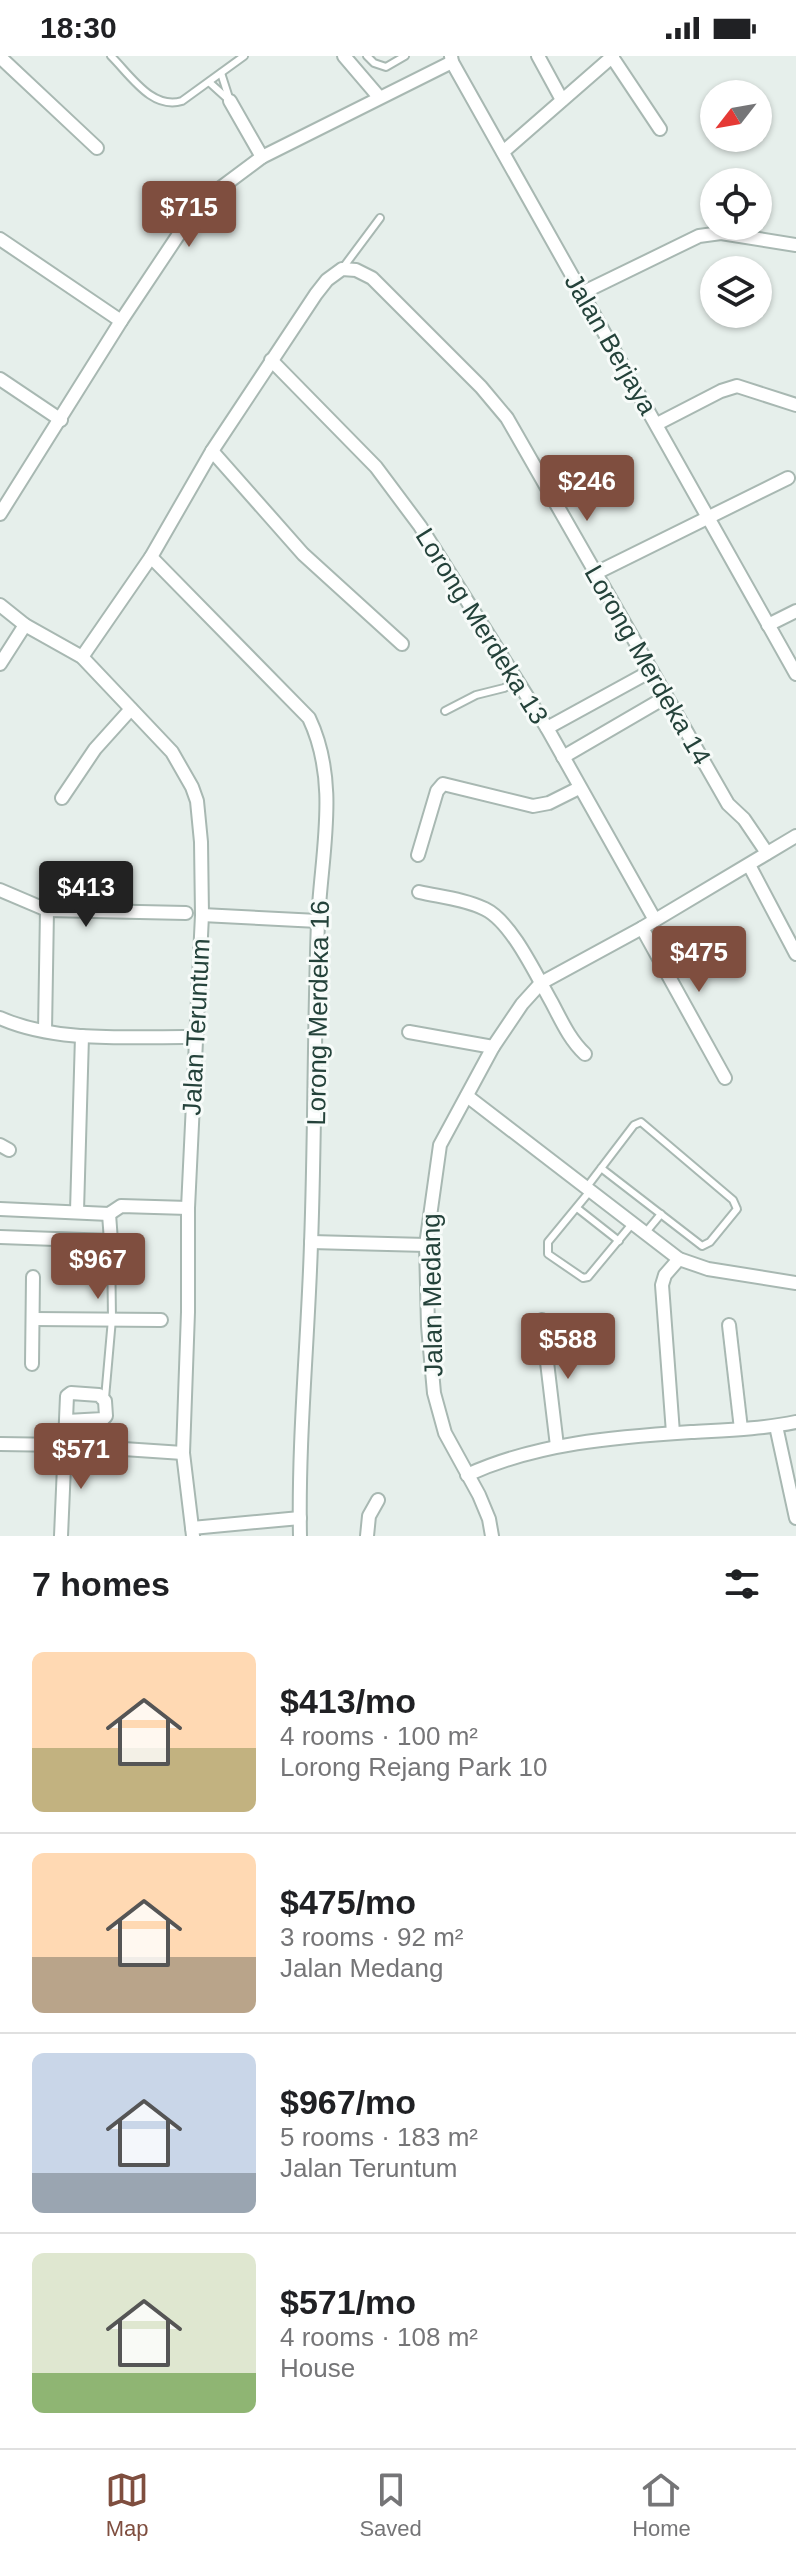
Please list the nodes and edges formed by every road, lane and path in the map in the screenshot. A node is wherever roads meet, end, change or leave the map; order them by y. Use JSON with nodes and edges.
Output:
{"nodes":[{"id":1,"x":111,"y":56,"type":"edge"},
{"id":2,"x":244,"y":56,"type":"edge"},
{"id":3,"x":344,"y":56,"type":"edge"},
{"id":4,"x":367,"y":56,"type":"edge"},
{"id":5,"x":405,"y":56,"type":"edge"},
{"id":6,"x":538,"y":56,"type":"edge"},
{"id":7,"x":613,"y":56,"type":"edge"},
{"id":8,"x":0,"y":57,"type":"edge"},
{"id":9,"x":452,"y":59,"type":"edge"},
{"id":10,"x":221,"y":73,"type":"junction"},
{"id":11,"x":209,"y":82,"type":"junction"},
{"id":12,"x":379,"y":97,"type":"junction"},
{"id":13,"x":562,"y":100,"type":"junction"},
{"id":14,"x":230,"y":101,"type":"junction"},
{"id":15,"x":660,"y":129,"type":"dead end"},
{"id":16,"x":97,"y":148,"type":"dead end"},
{"id":17,"x":503,"y":152,"type":"junction"},
{"id":18,"x":262,"y":157,"type":"junction"},
{"id":19,"x":380,"y":218,"type":"dead end"},
{"id":20,"x":0,"y":239,"type":"edge"},
{"id":21,"x":796,"y":245,"type":"edge"},
{"id":22,"x":342,"y":269,"type":"junction"},
{"id":23,"x":582,"y":293,"type":"junction"},
{"id":24,"x":121,"y":321,"type":"junction"},
{"id":25,"x":271,"y":360,"type":"junction"},
{"id":26,"x":0,"y":379,"type":"edge"},
{"id":27,"x":796,"y":405,"type":"edge"},
{"id":28,"x":61,"y":420,"type":"junction"},
{"id":29,"x":657,"y":424,"type":"junction"},
{"id":30,"x":212,"y":451,"type":"junction"},
{"id":31,"x":788,"y":478,"type":"dead end"},
{"id":32,"x":0,"y":514,"type":"edge"},
{"id":33,"x":706,"y":517,"type":"junction"},
{"id":34,"x":151,"y":557,"type":"junction"},
{"id":35,"x":594,"y":574,"type":"junction"},
{"id":36,"x":0,"y":605,"type":"edge"},
{"id":37,"x":796,"y":611,"type":"edge"},
{"id":38,"x":25,"y":625,"type":"junction"},
{"id":39,"x":768,"y":625,"type":"junction"},
{"id":40,"x":402,"y":644,"type":"dead end"},
{"id":41,"x":82,"y":657,"type":"junction"},
{"id":42,"x":0,"y":664,"type":"edge"},
{"id":43,"x":651,"y":671,"type":"junction"},
{"id":44,"x":796,"y":674,"type":"edge"},
{"id":45,"x":517,"y":681,"type":"junction"},
{"id":46,"x":666,"y":697,"type":"junction"},
{"id":47,"x":131,"y":709,"type":"junction"},
{"id":48,"x":445,"y":711,"type":"dead end"},
{"id":49,"x":547,"y":728,"type":"junction"},
{"id":50,"x":563,"y":757,"type":"junction"},
{"id":51,"x":579,"y":788,"type":"junction"},
{"id":52,"x":62,"y":798,"type":"dead end"},
{"id":53,"x":796,"y":836,"type":"edge"},
{"id":54,"x":767,"y":853,"type":"junction"},
{"id":55,"x":418,"y":855,"type":"dead end"},
{"id":56,"x":749,"y":865,"type":"junction"},
{"id":57,"x":0,"y":890,"type":"edge"},
{"id":58,"x":419,"y":892,"type":"dead end"},
{"id":59,"x":47,"y":910,"type":"junction"},
{"id":60,"x":186,"y":913,"type":"dead end"},
{"id":61,"x":202,"y":915,"type":"junction"},
{"id":62,"x":655,"y":920,"type":"junction"},
{"id":63,"x":318,"y":921,"type":"junction"},
{"id":64,"x":642,"y":928,"type":"junction"},
{"id":65,"x":796,"y":954,"type":"edge"},
{"id":66,"x":541,"y":983,"type":"junction"},
{"id":67,"x":0,"y":1018,"type":"edge"},
{"id":68,"x":45,"y":1031,"type":"junction"},
{"id":69,"x":409,"y":1032,"type":"dead end"},
{"id":70,"x":82,"y":1036,"type":"junction"},
{"id":71,"x":195,"y":1037,"type":"junction"},
{"id":72,"x":493,"y":1047,"type":"junction"},
{"id":73,"x":585,"y":1054,"type":"dead end"},
{"id":74,"x":725,"y":1078,"type":"dead end"},
{"id":75,"x":467,"y":1096,"type":"junction"},
{"id":76,"x":601,"y":1168,"type":"junction"},
{"id":77,"x":588,"y":1190,"type":"junction"},
{"id":78,"x":188,"y":1208,"type":"junction"},
{"id":79,"x":577,"y":1208,"type":"junction"},
{"id":80,"x":0,"y":1209,"type":"edge"},
{"id":81,"x":77,"y":1211,"type":"junction"},
{"id":82,"x":109,"y":1214,"type":"junction"},
{"id":83,"x":661,"y":1214,"type":"junction"},
{"id":84,"x":632,"y":1224,"type":"junction"},
{"id":85,"x":645,"y":1234,"type":"junction"},
{"id":86,"x":0,"y":1237,"type":"edge"},
{"id":87,"x":111,"y":1241,"type":"junction"},
{"id":88,"x":619,"y":1241,"type":"junction"},
{"id":89,"x":311,"y":1242,"type":"junction"},
{"id":90,"x":426,"y":1245,"type":"junction"},
{"id":91,"x":679,"y":1259,"type":"junction"},
{"id":92,"x":33,"y":1277,"type":"dead end"},
{"id":93,"x":796,"y":1283,"type":"edge"},
{"id":94,"x":34,"y":1319,"type":"junction"},
{"id":95,"x":112,"y":1319,"type":"junction"},
{"id":96,"x":161,"y":1320,"type":"dead end"},
{"id":97,"x":542,"y":1320,"type":"dead end"},
{"id":98,"x":729,"y":1325,"type":"dead end"},
{"id":99,"x":32,"y":1364,"type":"dead end"},
{"id":100,"x":105,"y":1401,"type":"junction"},
{"id":101,"x":67,"y":1421,"type":"junction"},
{"id":102,"x":796,"y":1422,"type":"edge"},
{"id":103,"x":776,"y":1426,"type":"junction"},
{"id":104,"x":741,"y":1429,"type":"junction"},
{"id":105,"x":673,"y":1433,"type":"junction"},
{"id":106,"x":0,"y":1444,"type":"edge"},
{"id":107,"x":64,"y":1445,"type":"junction"},
{"id":108,"x":557,"y":1446,"type":"junction"},
{"id":109,"x":183,"y":1453,"type":"junction"},
{"id":110,"x":467,"y":1475,"type":"junction"},
{"id":111,"x":378,"y":1500,"type":"dead end"},
{"id":112,"x":300,"y":1518,"type":"junction"},
{"id":113,"x":796,"y":1518,"type":"edge"},
{"id":114,"x":193,"y":1532,"type":"edge"},
{"id":115,"x":61,"y":1536,"type":"edge"},
{"id":116,"x":300,"y":1536,"type":"edge"},
{"id":117,"x":367,"y":1536,"type":"edge"},
{"id":118,"x":492,"y":1536,"type":"edge"}],
"edges":[{"from":1,"to":11,"type":"lane"},
{"from":2,"to":10,"type":"lane"},
{"from":3,"to":12,"type":"street"},
{"from":4,"to":5,"type":"lane"},
{"from":6,"to":13,"type":"street"},
{"from":7,"to":13,"type":"street"},
{"from":7,"to":15,"type":"street"},
{"from":8,"to":16,"type":"street"},
{"from":9,"to":12,"type":"street"},
{"from":9,"to":17,"type":"street","name":"Jalan Berjaya"},
{"from":10,"to":11,"type":"lane"},
{"from":10,"to":14,"type":"lane"},
{"from":11,"to":14,"type":"lane"},
{"from":12,"to":18,"type":"street"},
{"from":13,"to":17,"type":"street"},
{"from":14,"to":18,"type":"street"},
{"from":17,"to":23,"type":"street","name":"Jalan Berjaya"},
{"from":18,"to":24,"type":"street"},
{"from":19,"to":22,"type":"lane"},
{"from":20,"to":24,"type":"street"},
{"from":21,"to":23,"type":"street"},
{"from":22,"to":25,"type":"street"},
{"from":22,"to":35,"type":"street","name":"Lorong Merdeka 14"},
{"from":23,"to":29,"type":"street","name":"Jalan Berjaya"},
{"from":24,"to":28,"type":"street"},
{"from":25,"to":30,"type":"street"},
{"from":25,"to":45,"type":"street","name":"Lorong Merdeka 13"},
{"from":26,"to":28,"type":"street"},
{"from":27,"to":29,"type":"street"},
{"from":28,"to":32,"type":"street"},
{"from":29,"to":33,"type":"street","name":"Jalan Berjaya"},
{"from":30,"to":34,"type":"street"},
{"from":30,"to":40,"type":"street"},
{"from":31,"to":33,"type":"street"},
{"from":33,"to":35,"type":"street"},
{"from":33,"to":39,"type":"street","name":"Jalan Berjaya"},
{"from":34,"to":41,"type":"street"},
{"from":34,"to":63,"type":"street","name":"Lorong Merdeka 16"},
{"from":35,"to":43,"type":"street","name":"Lorong Merdeka 14"},
{"from":36,"to":38,"type":"street","name":"Jalan Teruntum"},
{"from":37,"to":39,"type":"street"},
{"from":38,"to":41,"type":"street","name":"Jalan Teruntum"},
{"from":38,"to":42,"type":"street"},
{"from":39,"to":44,"type":"street","name":"Jalan Berjaya"},
{"from":41,"to":47,"type":"street","name":"Jalan Teruntum"},
{"from":43,"to":46,"type":"street","name":"Lorong Merdeka 14"},
{"from":43,"to":49,"type":"street"},
{"from":45,"to":48,"type":"lane"},
{"from":45,"to":49,"type":"street","name":"Lorong Merdeka 13"},
{"from":46,"to":50,"type":"street"},
{"from":46,"to":54,"type":"street","name":"Lorong Merdeka 14"},
{"from":47,"to":52,"type":"street"},
{"from":47,"to":61,"type":"street","name":"Jalan Teruntum"},
{"from":49,"to":50,"type":"street","name":"Lorong Merdeka 13"},
{"from":50,"to":51,"type":"street","name":"Lorong Merdeka 13"},
{"from":51,"to":55,"type":"street"},
{"from":51,"to":62,"type":"street","name":"Lorong Merdeka 13"},
{"from":53,"to":54,"type":"street","name":"Jalan Medang"},
{"from":54,"to":56,"type":"street","name":"Jalan Medang"},
{"from":56,"to":62,"type":"street","name":"Jalan Medang"},
{"from":56,"to":65,"type":"street"},
{"from":57,"to":59,"type":"street"},
{"from":58,"to":66,"type":"street"},
{"from":59,"to":60,"type":"street"},
{"from":59,"to":68,"type":"street"},
{"from":61,"to":63,"type":"street"},
{"from":61,"to":71,"type":"street","name":"Jalan Teruntum"},
{"from":62,"to":64,"type":"street","name":"Jalan Medang"},
{"from":63,"to":89,"type":"street","name":"Lorong Merdeka 16"},
{"from":64,"to":66,"type":"street","name":"Jalan Medang"},
{"from":64,"to":74,"type":"street"},
{"from":66,"to":72,"type":"street","name":"Jalan Medang"},
{"from":66,"to":73,"type":"street"},
{"from":67,"to":68,"type":"street"},
{"from":68,"to":70,"type":"street"},
{"from":69,"to":72,"type":"street"},
{"from":70,"to":71,"type":"street"},
{"from":70,"to":81,"type":"street"},
{"from":71,"to":78,"type":"street","name":"Jalan Teruntum"},
{"from":72,"to":75,"type":"street","name":"Jalan Medang"},
{"from":75,"to":77,"type":"street"},
{"from":75,"to":90,"type":"street","name":"Jalan Medang"},
{"from":76,"to":77,"type":"lane"},
{"from":76,"to":83,"type":"lane"},
{"from":76,"to":83,"type":"lane"},
{"from":77,"to":79,"type":"lane"},
{"from":77,"to":84,"type":"street"},
{"from":78,"to":82,"type":"street"},
{"from":78,"to":109,"type":"street","name":"Jalan Teruntum"},
{"from":79,"to":88,"type":"lane"},
{"from":79,"to":88,"type":"lane"},
{"from":80,"to":81,"type":"street"},
{"from":81,"to":82,"type":"street"},
{"from":82,"to":87,"type":"street"},
{"from":83,"to":85,"type":"lane"},
{"from":84,"to":85,"type":"street"},
{"from":84,"to":88,"type":"lane"},
{"from":85,"to":91,"type":"street"},
{"from":86,"to":87,"type":"street"},
{"from":87,"to":95,"type":"lane"},
{"from":89,"to":90,"type":"street"},
{"from":89,"to":112,"type":"street","name":"Lorong Merdeka 16"},
{"from":90,"to":110,"type":"street","name":"Jalan Medang"},
{"from":91,"to":93,"type":"street"},
{"from":91,"to":105,"type":"street"},
{"from":92,"to":94,"type":"street"},
{"from":94,"to":95,"type":"street"},
{"from":94,"to":99,"type":"street"},
{"from":95,"to":96,"type":"street"},
{"from":95,"to":100,"type":"lane"},
{"from":97,"to":108,"type":"street"},
{"from":98,"to":104,"type":"street"},
{"from":100,"to":101,"type":"street"},
{"from":100,"to":101,"type":"street"},
{"from":101,"to":107,"type":"street"},
{"from":102,"to":103,"type":"street"},
{"from":103,"to":104,"type":"street"},
{"from":103,"to":113,"type":"street"},
{"from":104,"to":105,"type":"street"},
{"from":105,"to":108,"type":"street"},
{"from":106,"to":107,"type":"street"},
{"from":107,"to":109,"type":"street"},
{"from":107,"to":115,"type":"street"},
{"from":108,"to":110,"type":"street"},
{"from":109,"to":114,"type":"street","name":"Jalan Teruntum"},
{"from":110,"to":118,"type":"street","name":"Jalan Medang"},
{"from":111,"to":117,"type":"street"},
{"from":112,"to":114,"type":"street"},
{"from":112,"to":116,"type":"street","name":"Lorong Merdeka 16"}]}
